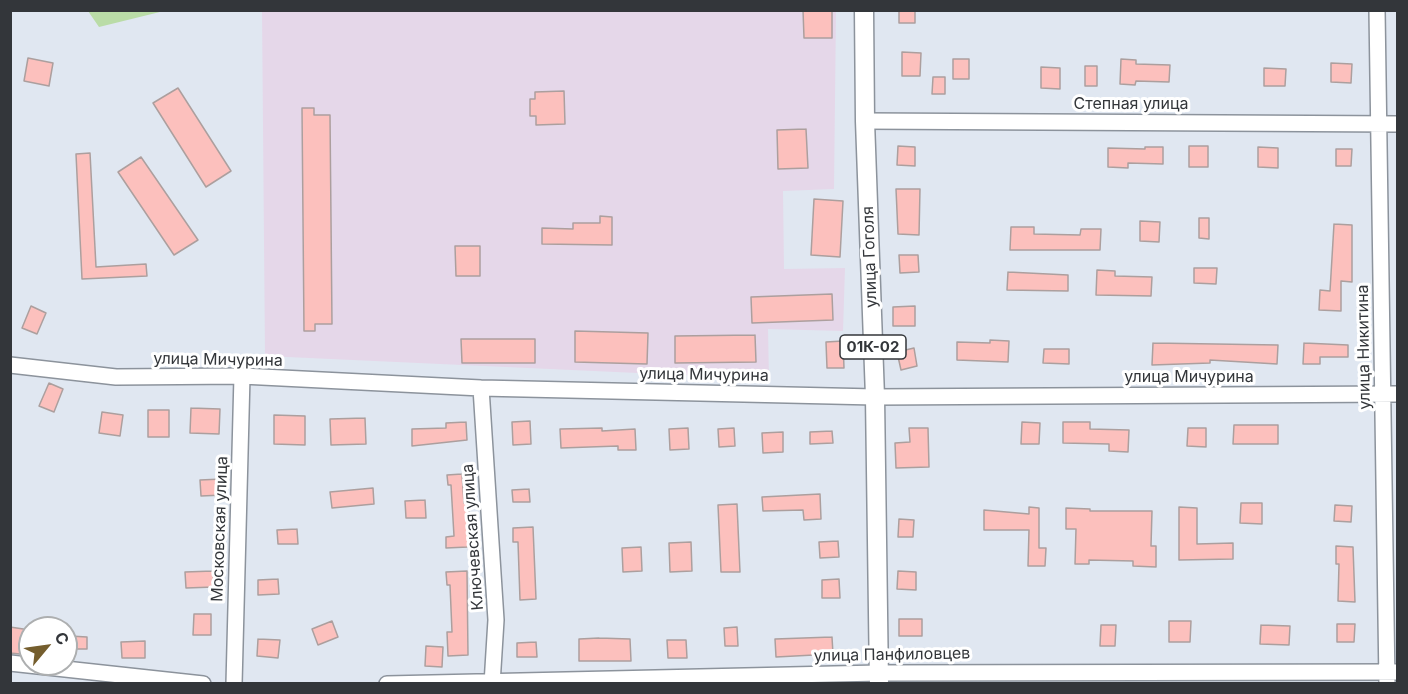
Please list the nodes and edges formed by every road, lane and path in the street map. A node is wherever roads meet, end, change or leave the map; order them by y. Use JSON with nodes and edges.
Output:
{"nodes":[{"id":1,"x":864,"y":10,"type":"edge"},
{"id":2,"x":1377,"y":10,"type":"edge"},
{"id":3,"x":865,"y":121,"type":"junction"},
{"id":4,"x":1379,"y":124,"type":"junction"},
{"id":5,"x":1398,"y":124,"type":"edge"},
{"id":6,"x":10,"y":365,"type":"edge"},
{"id":7,"x":242,"y":376,"type":"junction"},
{"id":8,"x":481,"y":388,"type":"junction"},
{"id":9,"x":1390,"y":394,"type":"edge"},
{"id":10,"x":875,"y":397,"type":"junction"},
{"id":11,"x":10,"y":663,"type":"edge"},
{"id":12,"x":1390,"y":676,"type":"edge"},
{"id":13,"x":879,"y":678,"type":"edge"},
{"id":14,"x":492,"y":682,"type":"edge"},
{"id":15,"x":203,"y":684,"type":"edge"},
{"id":16,"x":234,"y":684,"type":"edge"},
{"id":17,"x":387,"y":684,"type":"edge"}],
"edges":[{"from":1,"to":3,"type":"main road","name":"улица Гоголя","number":"01К-02"},
{"from":2,"to":4,"type":"street","name":"улица Никитина"},
{"from":3,"to":4,"type":"street","name":"Степная улица"},
{"from":3,"to":10,"type":"main road","name":"улица Гоголя","number":"01К-02"},
{"from":4,"to":5,"type":"street","name":"Степная улица"},
{"from":4,"to":9,"type":"street","name":"улица Никитина"},
{"from":6,"to":7,"type":"street","name":"улица Мичурина"},
{"from":7,"to":8,"type":"street","name":"улица Мичурина"},
{"from":7,"to":16,"type":"street","name":"Московская улица"},
{"from":8,"to":10,"type":"street","name":"улица Мичурина"},
{"from":8,"to":14,"type":"street","name":"Ключевская улица"},
{"from":9,"to":10,"type":"street","name":"улица Мичурина"},
{"from":9,"to":12,"type":"street","name":"улица Никитина"},
{"from":10,"to":13,"type":"main road","name":"улица Гоголя","number":"01К-02"},
{"from":11,"to":15,"type":"street"},
{"from":12,"to":13,"type":"street","name":"улица Панфиловцев"},
{"from":13,"to":14,"type":"street","name":"улица Панфиловцев"},
{"from":14,"to":17,"type":"street","name":"улица Панфиловцев"}]}
